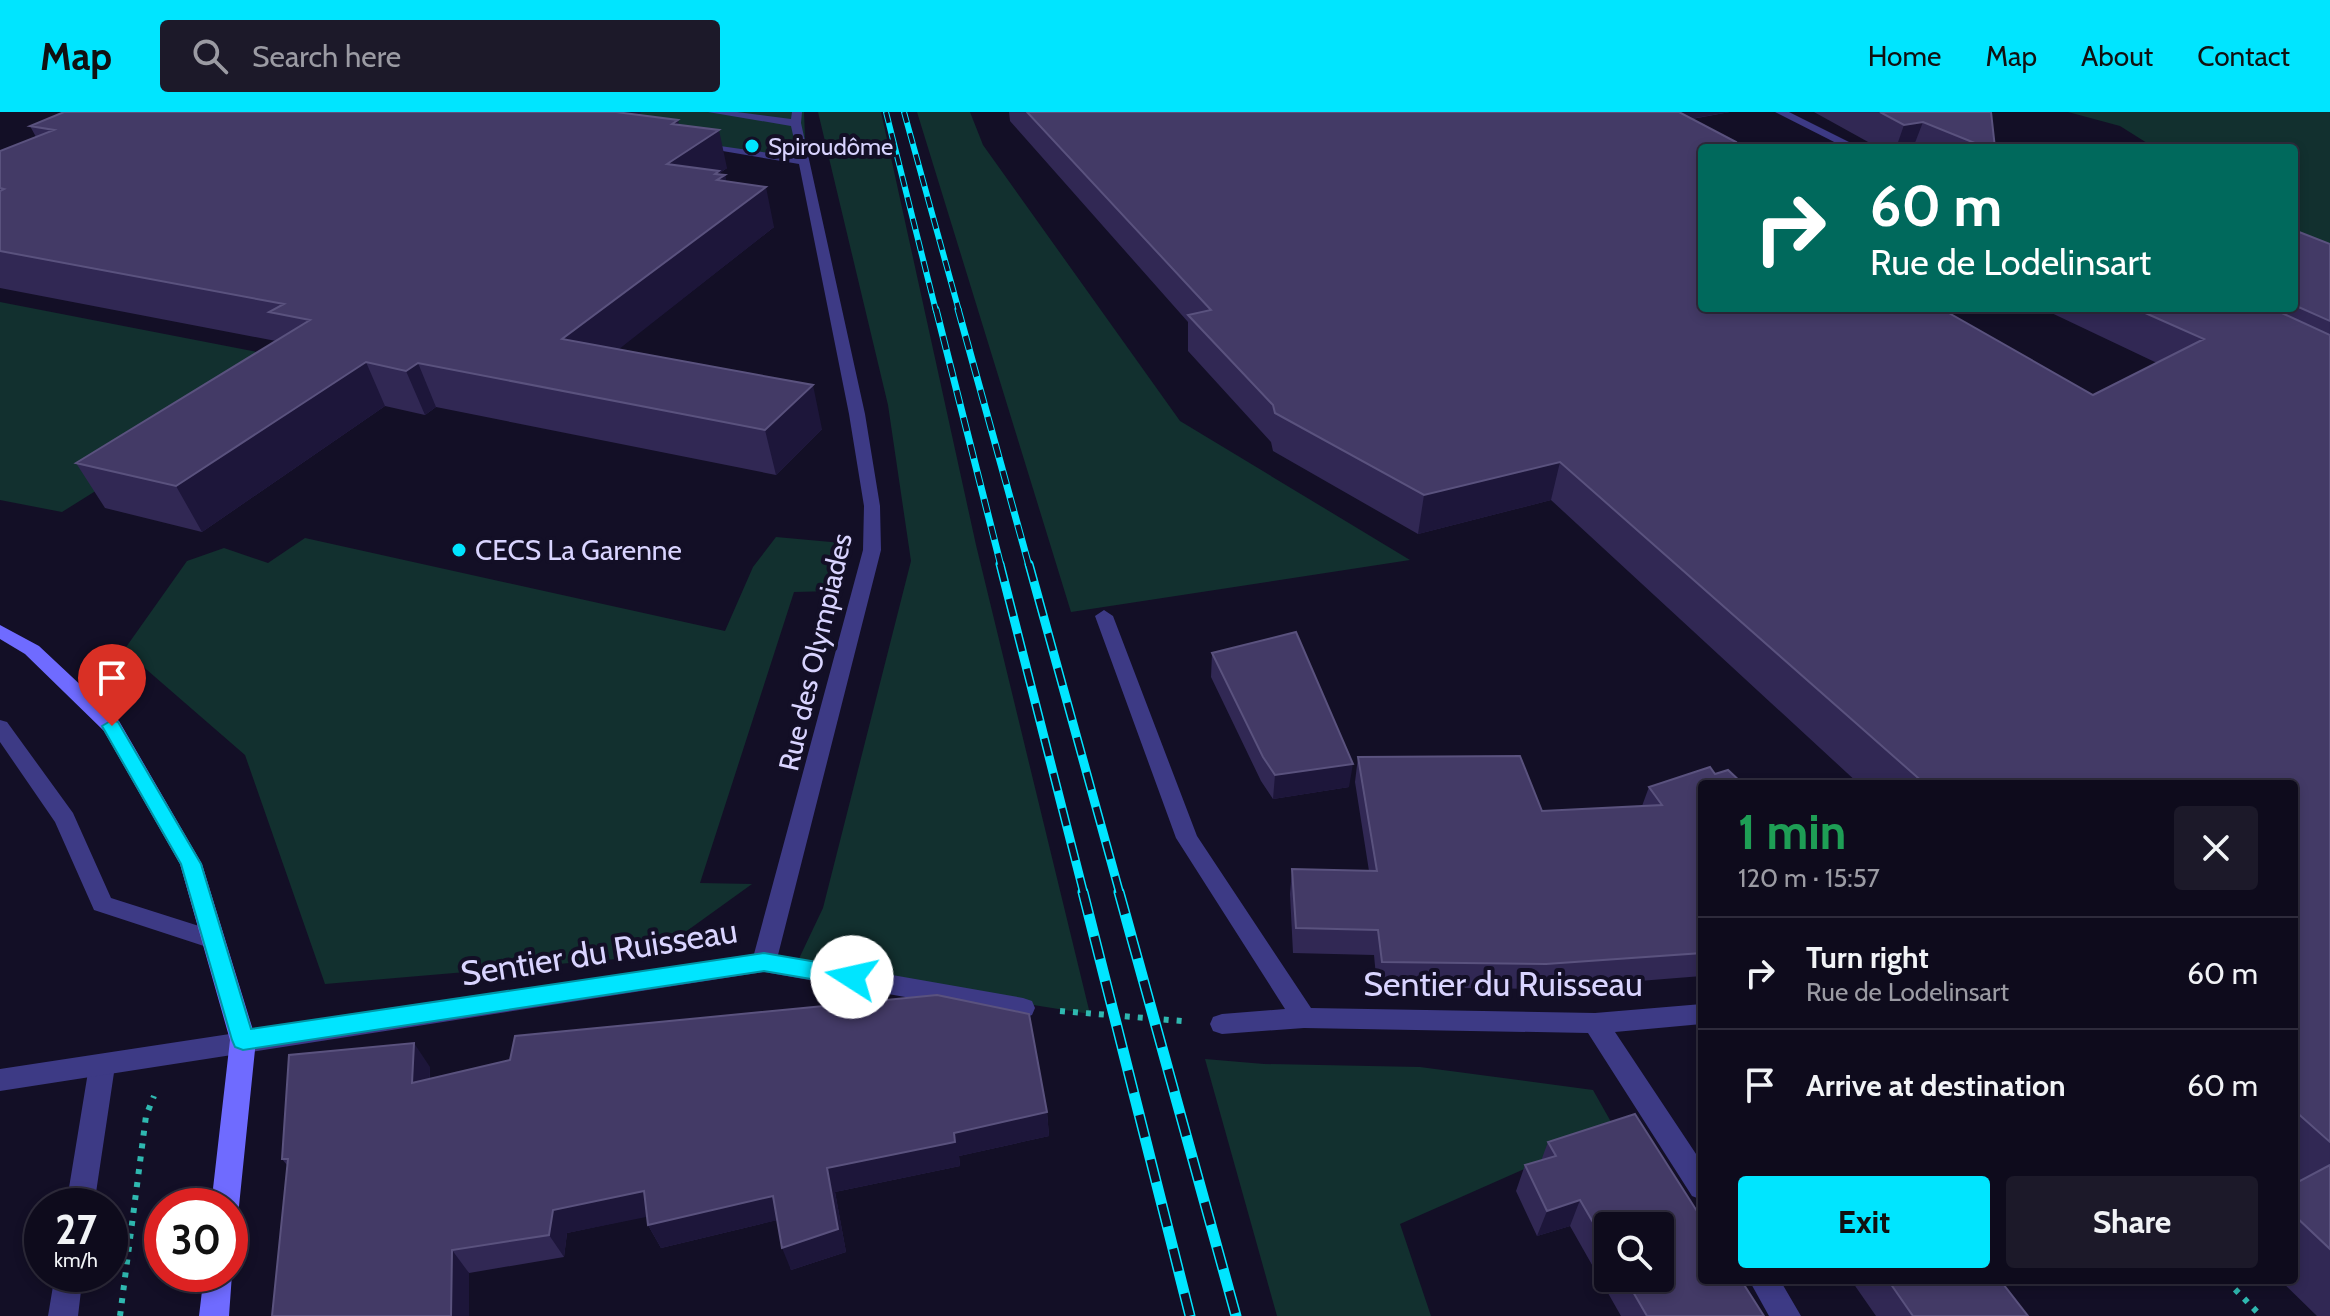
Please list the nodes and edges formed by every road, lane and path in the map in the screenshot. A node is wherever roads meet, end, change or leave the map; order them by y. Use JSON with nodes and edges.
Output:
{"nodes":[{"id":1,"x":713,"y":112,"type":"edge"},
{"id":2,"x":1780,"y":112,"type":"edge"},
{"id":3,"x":796,"y":117,"type":"edge"},
{"id":4,"x":683,"y":144,"type":"edge"},
{"id":5,"x":1847,"y":144,"type":"edge"},
{"id":6,"x":806,"y":162,"type":"junction"},
{"id":7,"x":1104,"y":616,"type":"dead end"},
{"id":8,"x":0,"y":631,"type":"edge"},
{"id":9,"x":0,"y":727,"type":"edge"},
{"id":10,"x":213,"y":940,"type":"junction"},
{"id":11,"x":764,"y":962,"type":"junction"},
{"id":12,"x":1023,"y":1008,"type":"joint"},
{"id":13,"x":1698,"y":1014,"type":"edge"},
{"id":14,"x":1304,"y":1018,"type":"junction"},
{"id":15,"x":1595,"y":1023,"type":"junction"},
{"id":16,"x":1222,"y":1024,"type":"joint"},
{"id":17,"x":243,"y":1040,"type":"junction"},
{"id":18,"x":171,"y":1053,"type":"junction"},
{"id":19,"x":102,"y":1066,"type":"junction"},
{"id":20,"x":0,"y":1080,"type":"edge"},
{"id":21,"x":1698,"y":1181,"type":"edge"},
{"id":22,"x":83,"y":1188,"type":"edge"},
{"id":23,"x":227,"y":1188,"type":"edge"},
{"id":24,"x":1766,"y":1284,"type":"edge"},
{"id":25,"x":2230,"y":1284,"type":"edge"},
{"id":26,"x":66,"y":1292,"type":"edge"},
{"id":27,"x":216,"y":1292,"type":"edge"},
{"id":28,"x":63,"y":1316,"type":"edge"},
{"id":29,"x":120,"y":1316,"type":"edge"},
{"id":30,"x":214,"y":1316,"type":"edge"},
{"id":31,"x":1786,"y":1316,"type":"edge"},
{"id":32,"x":2261,"y":1316,"type":"edge"}],
"edges":[{"from":1,"to":3,"type":"street","name":"Rue des Olympiades"},
{"from":2,"to":5,"type":"street"},
{"from":3,"to":6,"type":"street","name":"Rue des Olympiades"},
{"from":4,"to":6,"type":"street"},
{"from":6,"to":11,"type":"street","name":"Rue des Olympiades"},
{"from":7,"to":14,"type":"street"},
{"from":8,"to":10,"type":"street"},
{"from":9,"to":10,"type":"street"},
{"from":10,"to":17,"type":"street"},
{"from":11,"to":12,"type":"street","name":"Sentier du Ruisseau"},
{"from":11,"to":17,"type":"street","name":"Sentier du Ruisseau"},
{"from":12,"to":16,"type":"path"},
{"from":13,"to":15,"type":"street","name":"Sentier du Ruisseau"},
{"from":14,"to":15,"type":"street","name":"Sentier du Ruisseau"},
{"from":14,"to":16,"type":"street","name":"Sentier du Ruisseau"},
{"from":15,"to":21,"type":"street"},
{"from":17,"to":18,"type":"street","name":"Sentier du Ruisseau"},
{"from":17,"to":23,"type":"street"},
{"from":18,"to":19,"type":"street","name":"Sentier du Ruisseau"},
{"from":18,"to":29,"type":"path"},
{"from":19,"to":20,"type":"street","name":"Sentier du Ruisseau"},
{"from":19,"to":22,"type":"street"},
{"from":24,"to":31,"type":"street"},
{"from":25,"to":32,"type":"path"},
{"from":26,"to":28,"type":"street"},
{"from":27,"to":30,"type":"street"}]}
